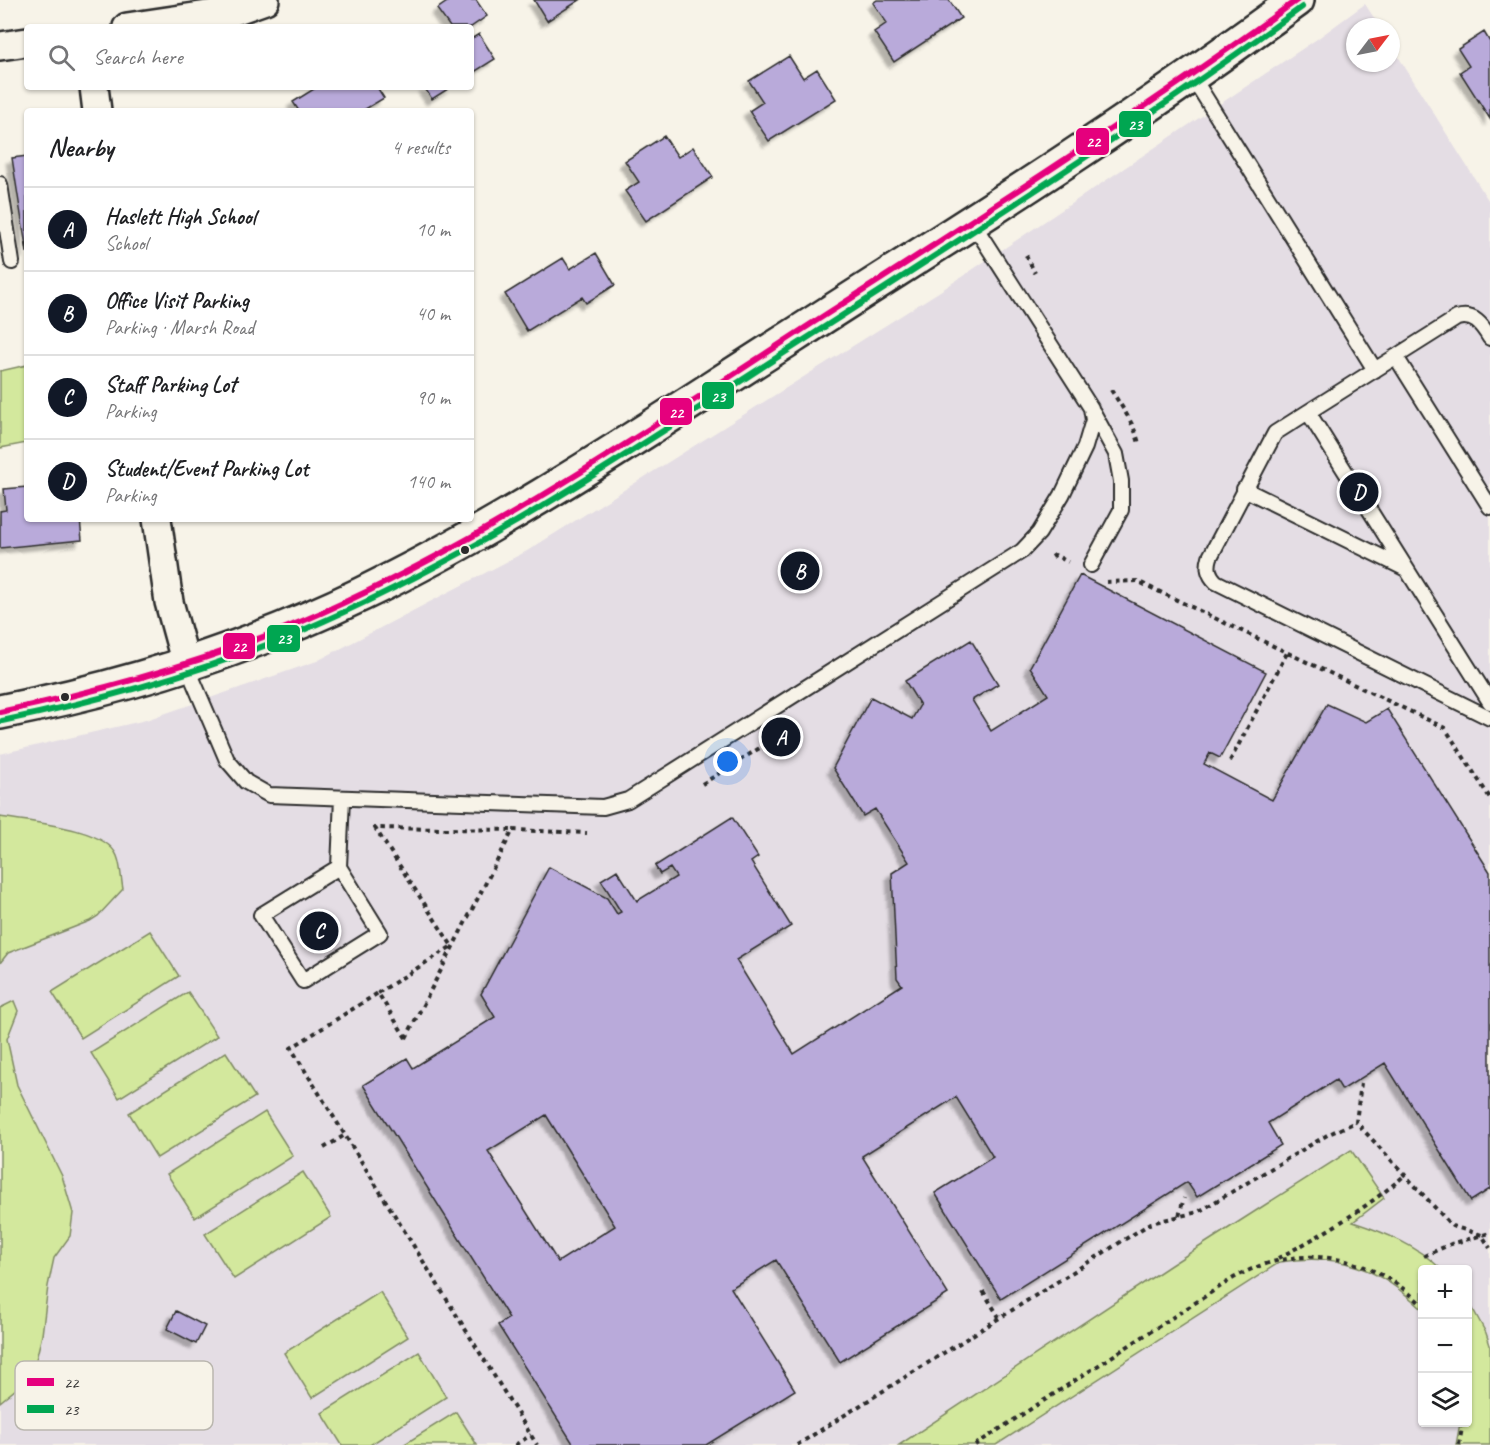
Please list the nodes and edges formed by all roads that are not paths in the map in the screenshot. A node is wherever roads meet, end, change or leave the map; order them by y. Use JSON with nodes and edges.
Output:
{"nodes":[{"id":1,"x":266,"y":0,"type":"edge"},
{"id":2,"x":1297,"y":0,"type":"edge"},
{"id":3,"x":148,"y":24,"type":"edge"},
{"id":4,"x":24,"y":42,"type":"edge"},
{"id":5,"x":0,"y":46,"type":"edge"},
{"id":6,"x":1192,"y":76,"type":"junction"},
{"id":7,"x":94,"y":90,"type":"edge"},
{"id":8,"x":97,"y":108,"type":"edge"},
{"id":9,"x":0,"y":184,"type":"edge"},
{"id":10,"x":972,"y":222,"type":"junction"},
{"id":11,"x":12,"y":262,"type":"dead end"},
{"id":12,"x":1490,"y":338,"type":"edge"},
{"id":13,"x":1396,"y":357,"type":"junction"},
{"id":14,"x":1375,"y":370,"type":"junction"},
{"id":15,"x":1090,"y":408,"type":"junction"},
{"id":16,"x":1308,"y":412,"type":"junction"},
{"id":17,"x":1244,"y":489,"type":"junction"},
{"id":18,"x":1490,"y":507,"type":"edge"},
{"id":19,"x":156,"y":522,"type":"edge"},
{"id":20,"x":1091,"y":565,"type":"dead end"},
{"id":21,"x":1406,"y":569,"type":"junction"},
{"id":22,"x":186,"y":664,"type":"junction"},
{"id":23,"x":1490,"y":702,"type":"edge"},
{"id":24,"x":0,"y":712,"type":"edge"},
{"id":25,"x":1490,"y":718,"type":"edge"},
{"id":26,"x":342,"y":798,"type":"junction"},
{"id":27,"x":339,"y":867,"type":"junction"}],
"edges":[{"from":1,"to":3,"type":"street"},
{"from":2,"to":6,"type":"main road"},
{"from":4,"to":5,"type":"street"},
{"from":6,"to":10,"type":"main road"},
{"from":6,"to":14,"type":"lane"},
{"from":7,"to":8,"type":"street"},
{"from":9,"to":11,"type":"lane"},
{"from":10,"to":15,"type":"lane"},
{"from":10,"to":22,"type":"main road"},
{"from":12,"to":13,"type":"lane"},
{"from":13,"to":14,"type":"lane"},
{"from":13,"to":18,"type":"lane"},
{"from":14,"to":16,"type":"lane"},
{"from":15,"to":20,"type":"lane"},
{"from":15,"to":26,"type":"lane"},
{"from":16,"to":17,"type":"lane"},
{"from":16,"to":21,"type":"lane"},
{"from":17,"to":21,"type":"lane"},
{"from":17,"to":25,"type":"lane"},
{"from":19,"to":22,"type":"street"},
{"from":21,"to":23,"type":"lane"},
{"from":22,"to":24,"type":"main road"},
{"from":22,"to":26,"type":"lane"},
{"from":26,"to":27,"type":"lane"},
{"from":27,"to":27,"type":"lane"}]}
